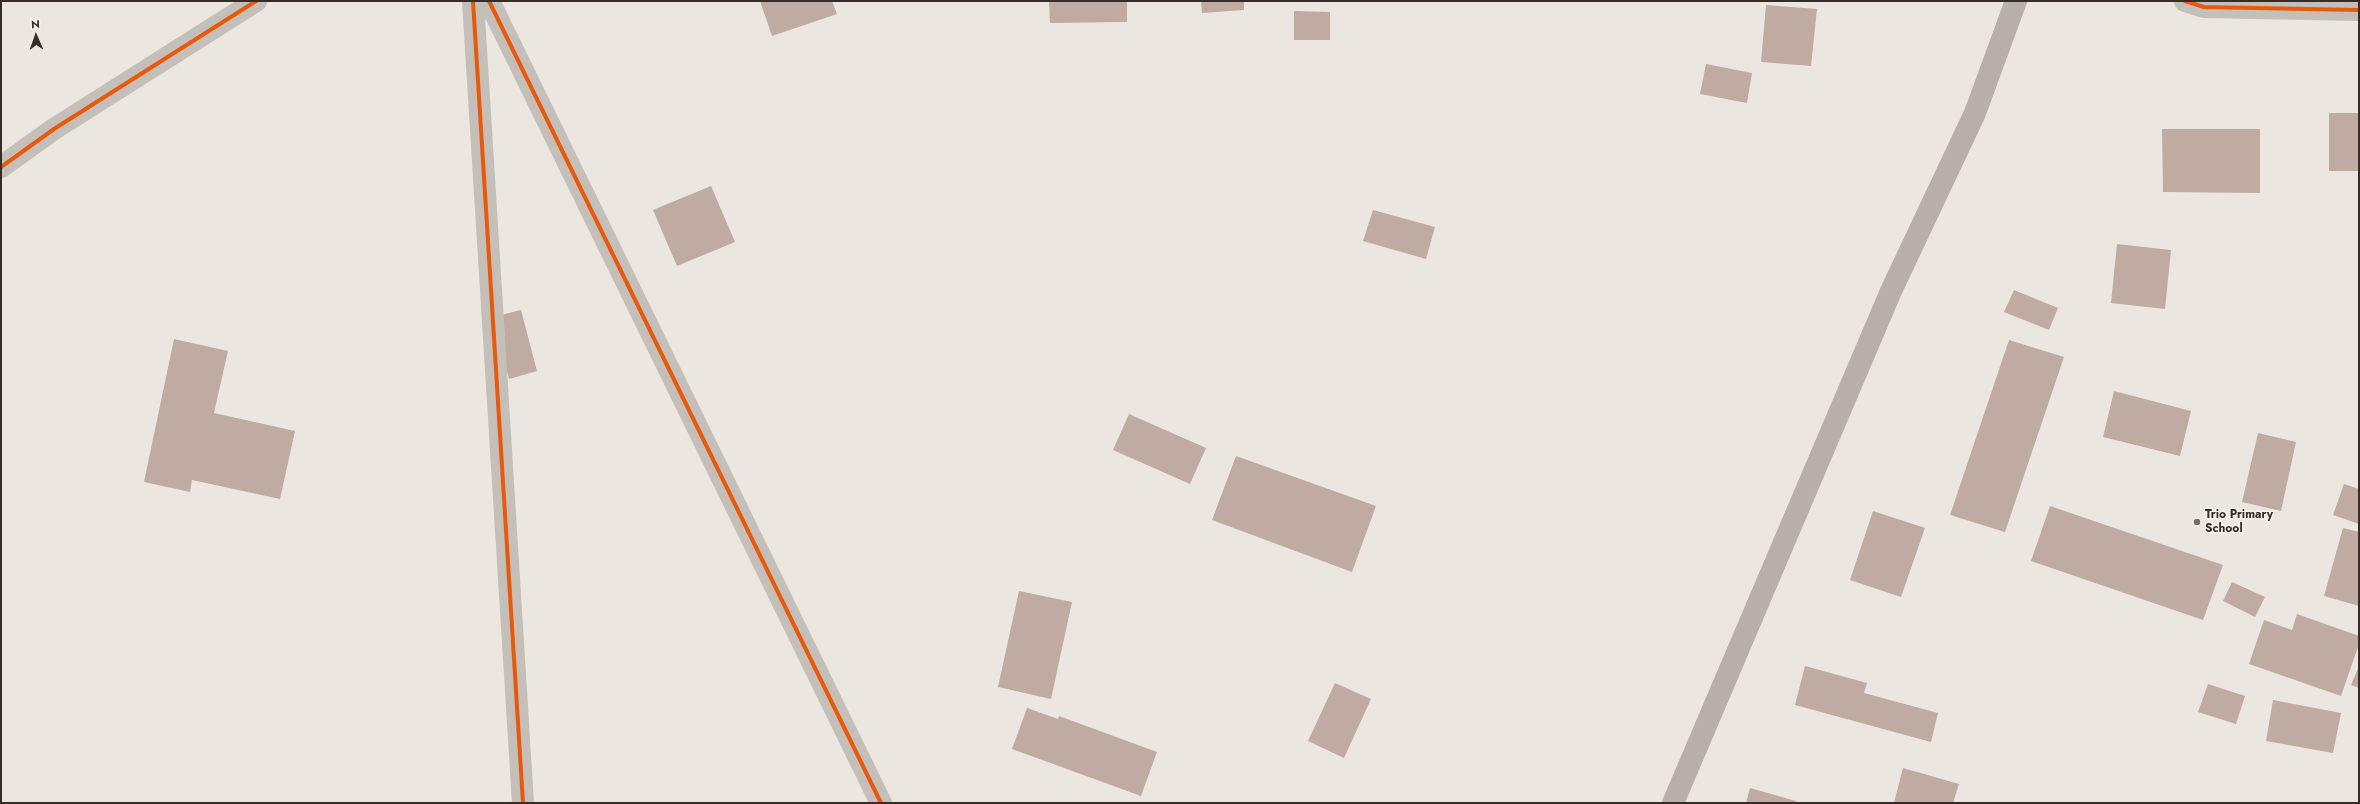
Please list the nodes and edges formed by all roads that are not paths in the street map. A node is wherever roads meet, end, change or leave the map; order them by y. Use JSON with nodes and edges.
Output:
{"nodes":[{"id":1,"x":256,"y":1,"type":"edge"},
{"id":2,"x":473,"y":1,"type":"edge"},
{"id":3,"x":489,"y":1,"type":"edge"},
{"id":4,"x":2016,"y":1,"type":"edge"},
{"id":5,"x":2185,"y":1,"type":"edge"},
{"id":6,"x":2359,"y":10,"type":"edge"},
{"id":7,"x":1,"y":167,"type":"edge"},
{"id":8,"x":523,"y":803,"type":"edge"},
{"id":9,"x":881,"y":803,"type":"edge"},
{"id":10,"x":1673,"y":803,"type":"edge"}],
"edges":[{"from":1,"to":7,"type":"street"},
{"from":2,"to":8,"type":"street"},
{"from":3,"to":9,"type":"street"},
{"from":4,"to":10,"type":"main road"},
{"from":5,"to":6,"type":"street"}]}
